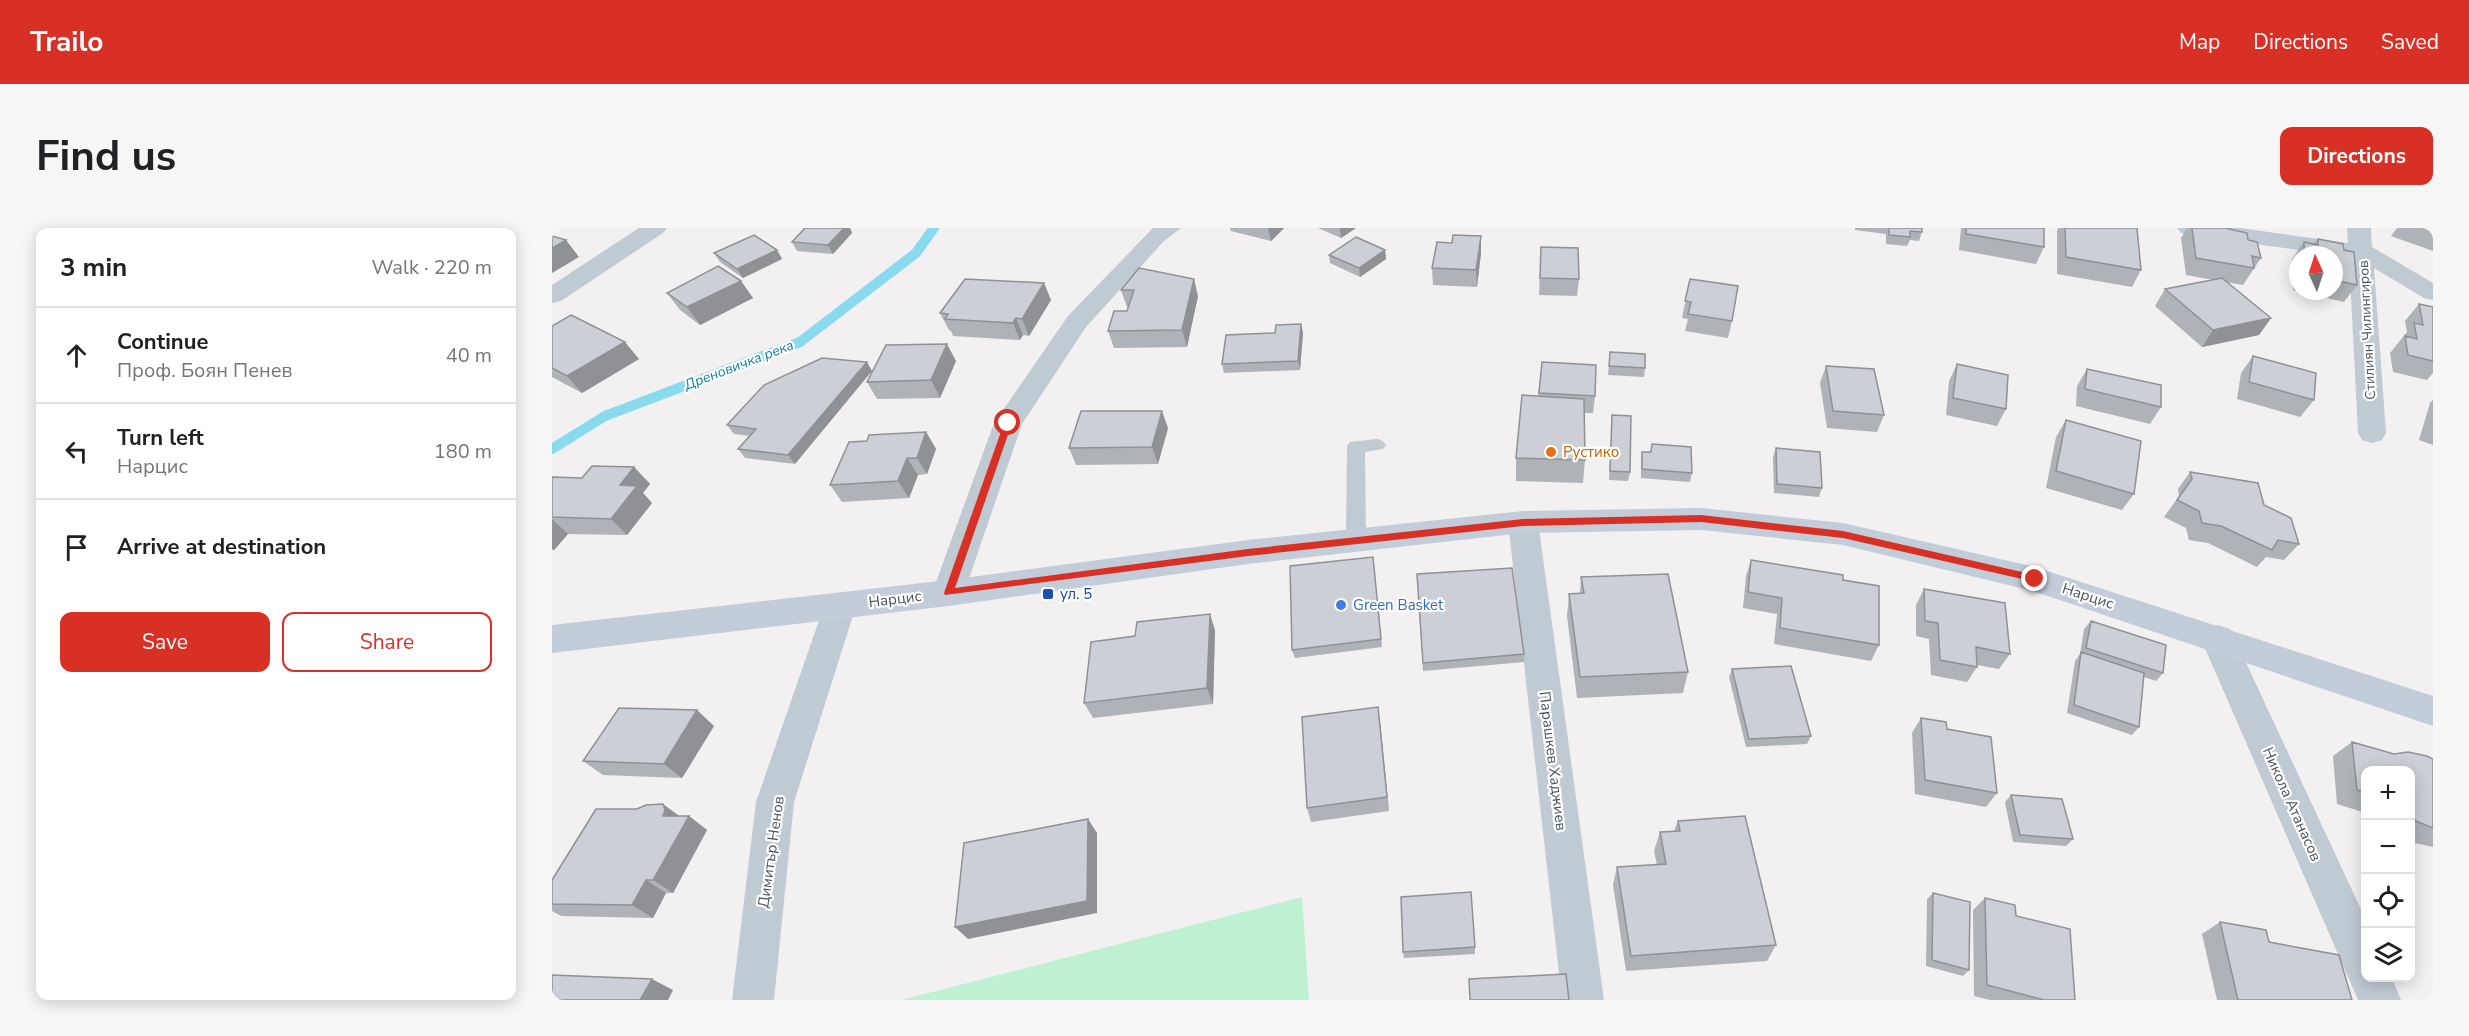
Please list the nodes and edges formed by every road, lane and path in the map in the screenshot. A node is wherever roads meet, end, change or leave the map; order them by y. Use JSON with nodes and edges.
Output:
{"nodes":[{"id":1,"x":655,"y":228,"type":"edge"},
{"id":2,"x":1170,"y":228,"type":"edge"},
{"id":3,"x":2189,"y":228,"type":"edge"},
{"id":4,"x":2361,"y":240,"type":"edge"},
{"id":5,"x":2433,"y":293,"type":"edge"},
{"id":6,"x":552,"y":296,"type":"edge"},
{"id":7,"x":2372,"y":433,"type":"dead end"},
{"id":8,"x":1377,"y":445,"type":"dead end"},
{"id":9,"x":1523,"y":522,"type":"junction"},
{"id":10,"x":1356,"y":540,"type":"junction"},
{"id":11,"x":948,"y":593,"type":"junction"},
{"id":12,"x":840,"y":606,"type":"junction"},
{"id":13,"x":552,"y":639,"type":"edge"},
{"id":14,"x":2218,"y":639,"type":"junction"},
{"id":15,"x":2433,"y":711,"type":"edge"},
{"id":16,"x":2361,"y":957,"type":"edge"},
{"id":17,"x":2372,"y":982,"type":"edge"},
{"id":18,"x":753,"y":1000,"type":"edge"},
{"id":19,"x":1582,"y":1000,"type":"edge"},
{"id":20,"x":2380,"y":1000,"type":"edge"}],
"edges":[{"from":1,"to":6,"type":"street"},
{"from":2,"to":11,"type":"street"},
{"from":3,"to":4,"type":"street"},
{"from":4,"to":5,"type":"street"},
{"from":4,"to":7,"type":"street","name":"Стилиян Чилингиров"},
{"from":8,"to":10,"type":"lane"},
{"from":9,"to":10,"type":"main road","name":"Нарцис"},
{"from":9,"to":14,"type":"main road","name":"Нарцис"},
{"from":9,"to":19,"type":"street","name":"Парашкев Хаджиев"},
{"from":10,"to":11,"type":"main road","name":"Нарцис"},
{"from":11,"to":12,"type":"main road","name":"Нарцис"},
{"from":12,"to":13,"type":"main road","name":"Нарцис"},
{"from":12,"to":18,"type":"street","name":"Димитър Ненов"},
{"from":14,"to":15,"type":"main road","name":"Нарцис"},
{"from":14,"to":16,"type":"street","name":"Никола Атанасов"},
{"from":17,"to":20,"type":"street"}]}
